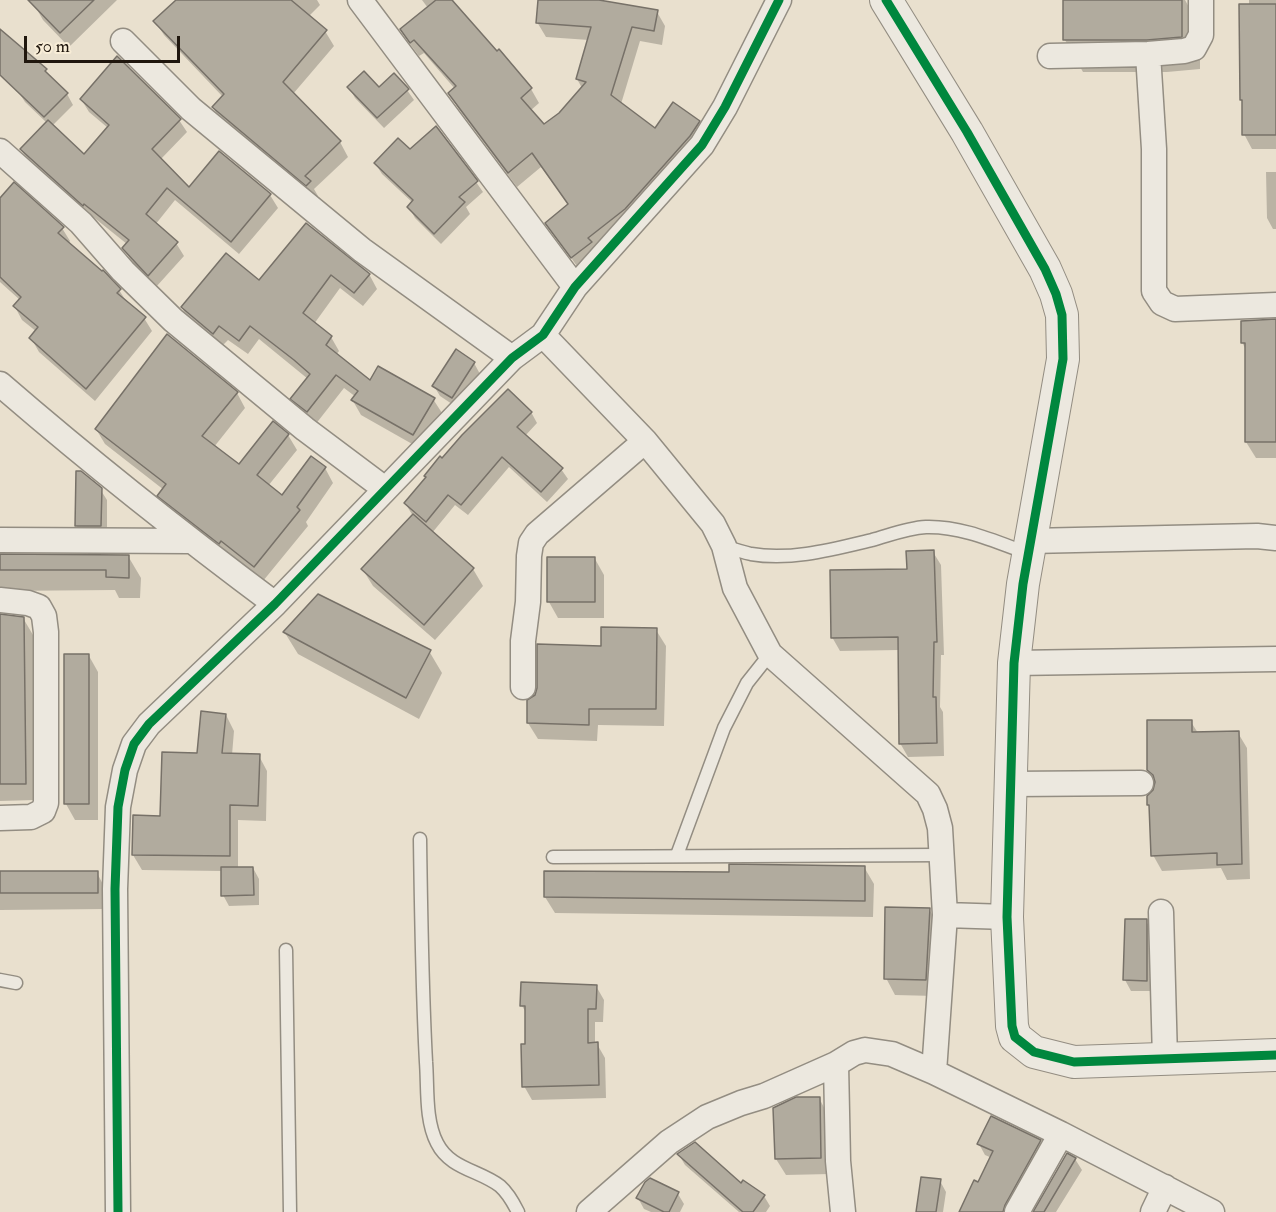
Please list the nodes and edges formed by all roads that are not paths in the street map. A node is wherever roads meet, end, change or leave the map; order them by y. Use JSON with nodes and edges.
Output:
{"nodes":[{"id":1,"x":360,"y":0,"type":"edge"},
{"id":2,"x":779,"y":0,"type":"edge"},
{"id":3,"x":886,"y":0,"type":"edge"},
{"id":4,"x":1201,"y":0,"type":"edge"},
{"id":5,"x":123,"y":41,"type":"dead end"},
{"id":6,"x":1148,"y":54,"type":"junction"},
{"id":7,"x":1050,"y":56,"type":"dead end"},
{"id":8,"x":0,"y":151,"type":"edge"},
{"id":9,"x":575,"y":287,"type":"junction"},
{"id":10,"x":1276,"y":305,"type":"edge"},
{"id":11,"x":543,"y":335,"type":"junction"},
{"id":12,"x":512,"y":358,"type":"junction"},
{"id":13,"x":0,"y":384,"type":"edge"},
{"id":14,"x":645,"y":441,"type":"junction"},
{"id":15,"x":385,"y":489,"type":"junction"},
{"id":16,"x":1276,"y":538,"type":"edge"},
{"id":17,"x":0,"y":540,"type":"edge"},
{"id":18,"x":190,"y":541,"type":"junction"},
{"id":19,"x":724,"y":546,"type":"junction"},
{"id":20,"x":1029,"y":547,"type":"junction"},
{"id":21,"x":0,"y":600,"type":"edge"},
{"id":22,"x":275,"y":604,"type":"junction"},
{"id":23,"x":770,"y":654,"type":"junction"},
{"id":24,"x":1276,"y":659,"type":"edge"},
{"id":25,"x":1014,"y":663,"type":"junction"},
{"id":26,"x":523,"y":687,"type":"dead end"},
{"id":27,"x":1142,"y":783,"type":"dead end"},
{"id":28,"x":1011,"y":784,"type":"junction"},
{"id":29,"x":0,"y":818,"type":"edge"},
{"id":30,"x":420,"y":839,"type":"dead end"},
{"id":31,"x":677,"y":855,"type":"junction"},
{"id":32,"x":941,"y":855,"type":"junction"},
{"id":33,"x":553,"y":857,"type":"dead end"},
{"id":34,"x":1161,"y":912,"type":"dead end"},
{"id":35,"x":945,"y":915,"type":"junction"},
{"id":36,"x":1007,"y":917,"type":"junction"},
{"id":37,"x":286,"y":950,"type":"dead end"},
{"id":38,"x":0,"y":980,"type":"edge"},
{"id":39,"x":16,"y":983,"type":"dead end"},
{"id":40,"x":1276,"y":1055,"type":"edge"},
{"id":41,"x":1165,"y":1059,"type":"junction"},
{"id":42,"x":836,"y":1065,"type":"junction"},
{"id":43,"x":934,"y":1072,"type":"junction"},
{"id":44,"x":1061,"y":1134,"type":"junction"},
{"id":45,"x":1165,"y":1187,"type":"junction"},
{"id":46,"x":117,"y":1212,"type":"edge"},
{"id":47,"x":290,"y":1212,"type":"edge"},
{"id":48,"x":518,"y":1212,"type":"edge"},
{"id":49,"x":589,"y":1212,"type":"edge"},
{"id":50,"x":843,"y":1212,"type":"edge"},
{"id":51,"x":1017,"y":1212,"type":"edge"},
{"id":52,"x":1153,"y":1212,"type":"edge"},
{"id":53,"x":1212,"y":1212,"type":"edge"}],
"edges":[{"from":1,"to":9,"type":"street"},
{"from":2,"to":9,"type":"street"},
{"from":3,"to":20,"type":"street"},
{"from":4,"to":6,"type":"street"},
{"from":5,"to":12,"type":"street"},
{"from":6,"to":7,"type":"street"},
{"from":6,"to":10,"type":"street"},
{"from":8,"to":15,"type":"street"},
{"from":9,"to":11,"type":"street"},
{"from":11,"to":12,"type":"street"},
{"from":11,"to":14,"type":"street"},
{"from":12,"to":15,"type":"street"},
{"from":13,"to":18,"type":"street"},
{"from":14,"to":19,"type":"street"},
{"from":14,"to":26,"type":"street"},
{"from":15,"to":22,"type":"street"},
{"from":16,"to":20,"type":"street"},
{"from":17,"to":18,"type":"street"},
{"from":18,"to":22,"type":"street"},
{"from":19,"to":20,"type":"lane"},
{"from":19,"to":23,"type":"street"},
{"from":20,"to":25,"type":"street"},
{"from":21,"to":29,"type":"street"},
{"from":22,"to":46,"type":"street"},
{"from":23,"to":31,"type":"lane"},
{"from":23,"to":32,"type":"street"},
{"from":24,"to":25,"type":"street"},
{"from":25,"to":28,"type":"street"},
{"from":27,"to":28,"type":"street"},
{"from":28,"to":36,"type":"street"},
{"from":30,"to":48,"type":"lane"},
{"from":31,"to":32,"type":"lane"},
{"from":31,"to":33,"type":"lane"},
{"from":32,"to":35,"type":"street"},
{"from":34,"to":41,"type":"street"},
{"from":35,"to":36,"type":"street"},
{"from":35,"to":43,"type":"street"},
{"from":36,"to":41,"type":"street"},
{"from":37,"to":47,"type":"lane"},
{"from":38,"to":39,"type":"lane"},
{"from":40,"to":41,"type":"street"},
{"from":42,"to":43,"type":"street"},
{"from":42,"to":49,"type":"street"},
{"from":42,"to":50,"type":"street"},
{"from":43,"to":44,"type":"street"},
{"from":44,"to":45,"type":"street"},
{"from":44,"to":51,"type":"street"},
{"from":45,"to":52,"type":"street"},
{"from":45,"to":53,"type":"street"}]}
